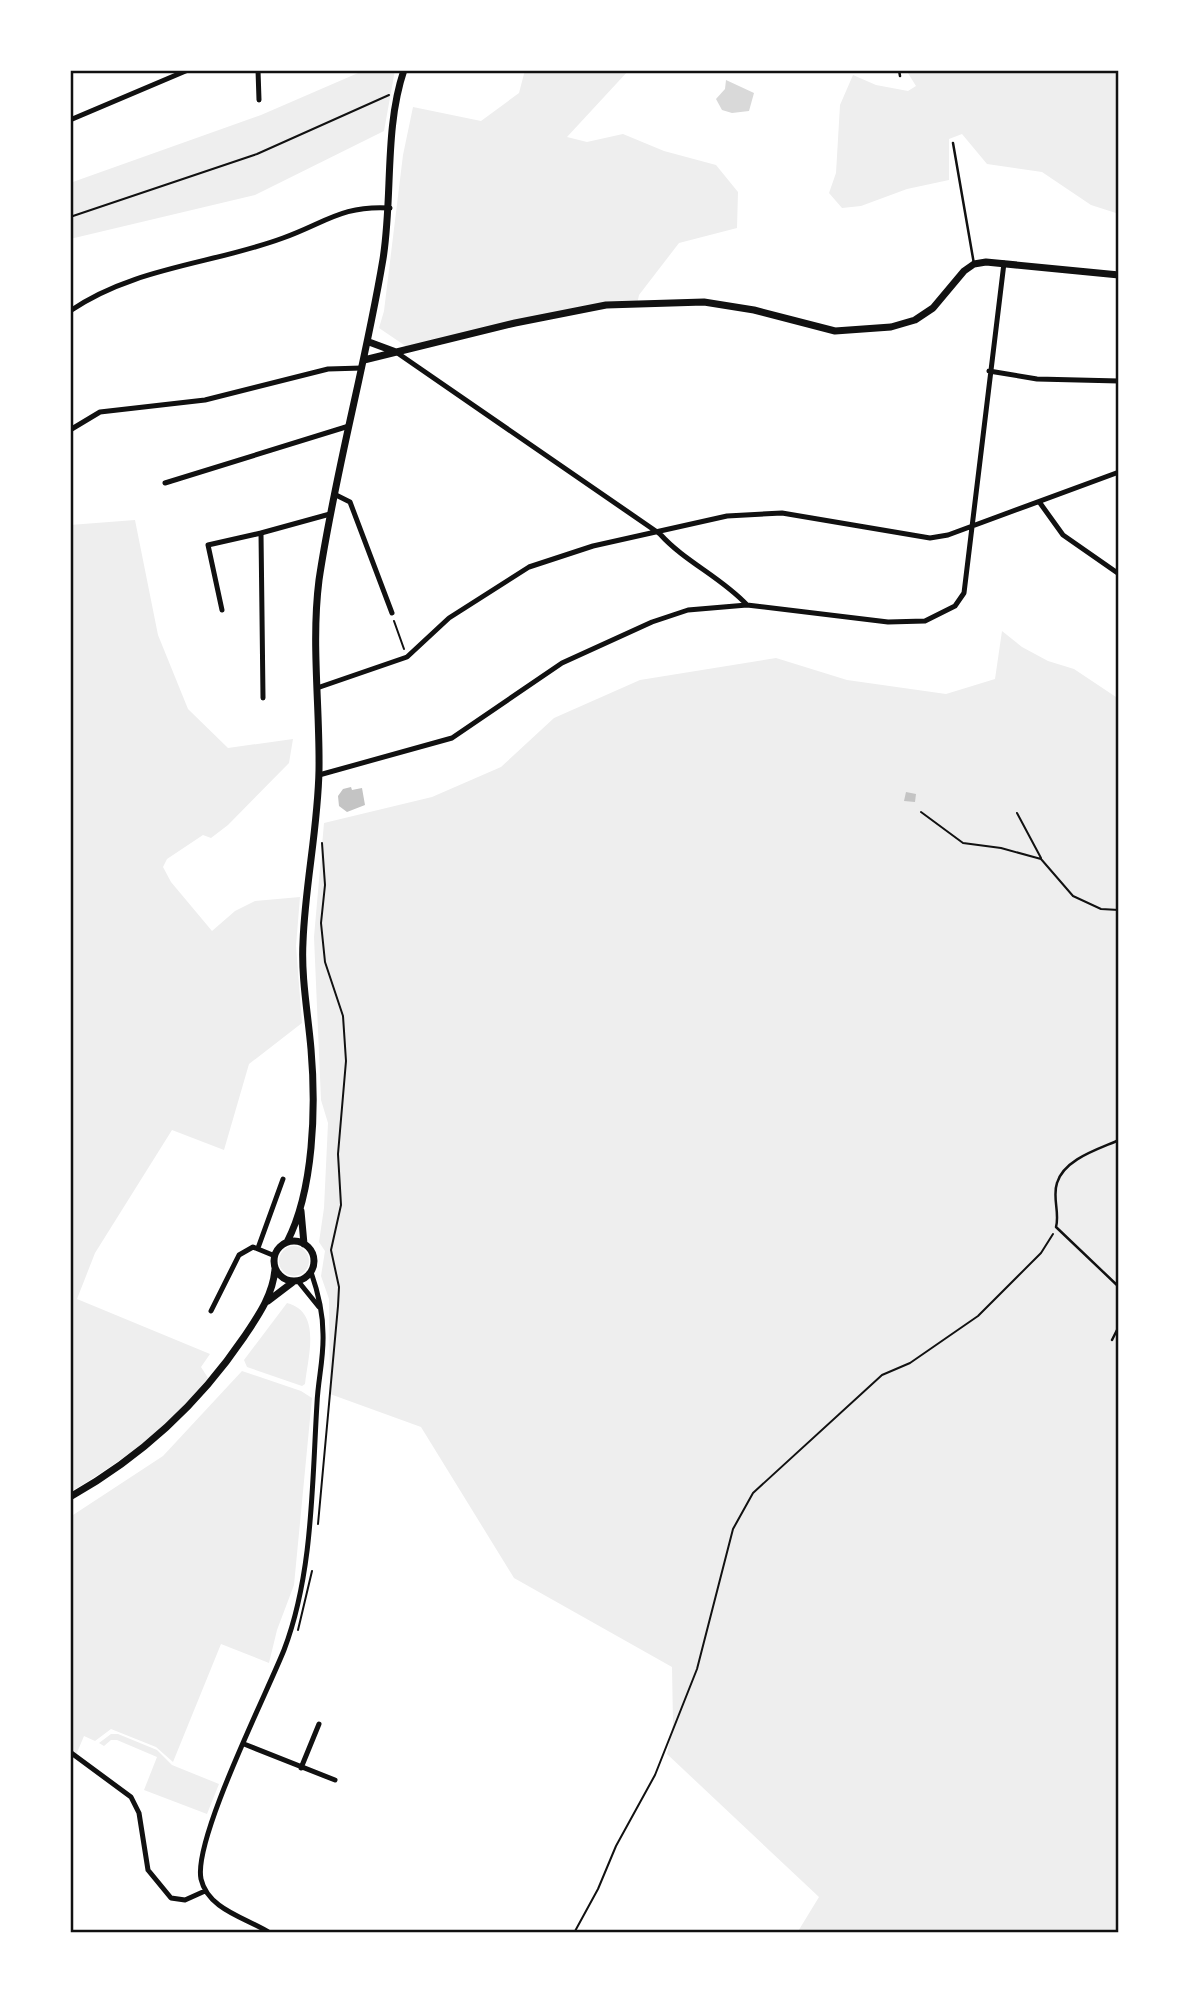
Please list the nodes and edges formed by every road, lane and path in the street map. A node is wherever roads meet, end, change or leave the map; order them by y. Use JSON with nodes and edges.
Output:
{"nodes":[{"id":1,"x":188,"y":70,"type":"edge"},
{"id":2,"x":258,"y":70,"type":"edge"},
{"id":3,"x":404,"y":70,"type":"edge"},
{"id":4,"x":899,"y":70,"type":"edge"},
{"id":5,"x":900,"y":76,"type":"dead end"},
{"id":6,"x":399,"y":90,"type":"junction"},
{"id":7,"x":259,"y":100,"type":"dead end"},
{"id":8,"x":70,"y":120,"type":"edge"},
{"id":9,"x":953,"y":143,"type":"dead end"},
{"id":10,"x":390,"y":208,"type":"junction"},
{"id":11,"x":70,"y":217,"type":"edge"},
{"id":12,"x":1004,"y":262,"type":"junction"},
{"id":13,"x":974,"y":264,"type":"junction"},
{"id":14,"x":1119,"y":275,"type":"edge"},
{"id":15,"x":70,"y":311,"type":"edge"},
{"id":16,"x":369,"y":342,"type":"junction"},
{"id":17,"x":396,"y":352,"type":"junction"},
{"id":18,"x":363,"y":364,"type":"junction"},
{"id":19,"x":989,"y":371,"type":"junction"},
{"id":20,"x":1119,"y":381,"type":"edge"},
{"id":21,"x":349,"y":426,"type":"junction"},
{"id":22,"x":70,"y":430,"type":"edge"},
{"id":23,"x":1119,"y":472,"type":"edge"},
{"id":24,"x":165,"y":483,"type":"dead end"},
{"id":25,"x":334,"y":494,"type":"junction"},
{"id":26,"x":1040,"y":503,"type":"junction"},
{"id":27,"x":330,"y":514,"type":"junction"},
{"id":28,"x":973,"y":524,"type":"junction"},
{"id":29,"x":261,"y":533,"type":"junction"},
{"id":30,"x":660,"y":534,"type":"junction"},
{"id":31,"x":1119,"y":574,"type":"edge"},
{"id":32,"x":747,"y":605,"type":"junction"},
{"id":33,"x":222,"y":610,"type":"dead end"},
{"id":34,"x":391,"y":613,"type":"joint"},
{"id":35,"x":407,"y":657,"type":"junction"},
{"id":36,"x":317,"y":688,"type":"junction"},
{"id":37,"x":263,"y":698,"type":"dead end"},
{"id":38,"x":319,"y":775,"type":"junction"},
{"id":39,"x":921,"y":812,"type":"dead end"},
{"id":40,"x":1017,"y":813,"type":"dead end"},
{"id":41,"x":314,"y":823,"type":"junction"},
{"id":42,"x":1041,"y":859,"type":"junction"},
{"id":43,"x":1119,"y":910,"type":"edge"},
{"id":44,"x":1119,"y":1140,"type":"edge"},
{"id":45,"x":283,"y":1179,"type":"dead end"},
{"id":46,"x":301,"y":1207,"type":"junction"},
{"id":47,"x":1056,"y":1227,"type":"junction"},
{"id":48,"x":287,"y":1242,"type":"junction"},
{"id":49,"x":304,"y":1244,"type":"junction"},
{"id":50,"x":258,"y":1248,"type":"junction"},
{"id":51,"x":275,"y":1256,"type":"junction"},
{"id":52,"x":332,"y":1262,"type":"dead end"},
{"id":53,"x":275,"y":1269,"type":"junction"},
{"id":54,"x":311,"y":1272,"type":"junction"},
{"id":55,"x":295,"y":1281,"type":"junction"},
{"id":56,"x":1119,"y":1287,"type":"edge"},
{"id":57,"x":265,"y":1304,"type":"junction"},
{"id":58,"x":320,"y":1310,"type":"junction"},
{"id":59,"x":211,"y":1311,"type":"dead end"},
{"id":60,"x":1119,"y":1326,"type":"edge"},
{"id":61,"x":1112,"y":1340,"type":"dead end"},
{"id":62,"x":70,"y":1497,"type":"edge"},
{"id":63,"x":319,"y":1724,"type":"dead end"},
{"id":64,"x":243,"y":1744,"type":"junction"},
{"id":65,"x":70,"y":1752,"type":"edge"},
{"id":66,"x":301,"y":1768,"type":"junction"},
{"id":67,"x":335,"y":1780,"type":"dead end"},
{"id":68,"x":205,"y":1891,"type":"junction"},
{"id":69,"x":270,"y":1933,"type":"edge"},
{"id":70,"x":574,"y":1933,"type":"edge"}],
"edges":[{"from":1,"to":8,"type":"street"},
{"from":2,"to":7,"type":"street"},
{"from":3,"to":6,"type":"street"},
{"from":4,"to":5,"type":"lane"},
{"from":6,"to":10,"type":"street"},
{"from":6,"to":11,"type":"path"},
{"from":9,"to":13,"type":"lane"},
{"from":10,"to":15,"type":"street"},
{"from":10,"to":16,"type":"street"},
{"from":12,"to":13,"type":"street"},
{"from":12,"to":14,"type":"street"},
{"from":12,"to":19,"type":"street"},
{"from":13,"to":17,"type":"street"},
{"from":16,"to":17,"type":"street"},
{"from":16,"to":18,"type":"street"},
{"from":17,"to":18,"type":"street"},
{"from":17,"to":30,"type":"street"},
{"from":18,"to":21,"type":"street"},
{"from":18,"to":22,"type":"street"},
{"from":19,"to":20,"type":"street"},
{"from":19,"to":28,"type":"street"},
{"from":21,"to":24,"type":"street"},
{"from":21,"to":25,"type":"street"},
{"from":23,"to":26,"type":"street"},
{"from":25,"to":27,"type":"street"},
{"from":25,"to":34,"type":"street"},
{"from":26,"to":28,"type":"street"},
{"from":26,"to":31,"type":"street"},
{"from":27,"to":29,"type":"street"},
{"from":27,"to":36,"type":"street"},
{"from":28,"to":30,"type":"street"},
{"from":28,"to":32,"type":"street"},
{"from":29,"to":33,"type":"street"},
{"from":29,"to":37,"type":"street"},
{"from":30,"to":32,"type":"street"},
{"from":30,"to":35,"type":"street"},
{"from":32,"to":38,"type":"street"},
{"from":34,"to":35,"type":"path"},
{"from":35,"to":36,"type":"street"},
{"from":36,"to":38,"type":"street"},
{"from":38,"to":41,"type":"street"},
{"from":39,"to":42,"type":"path"},
{"from":40,"to":42,"type":"path"},
{"from":41,"to":46,"type":"street"},
{"from":41,"to":52,"type":"path"},
{"from":42,"to":43,"type":"path"},
{"from":44,"to":47,"type":"lane"},
{"from":45,"to":50,"type":"street"},
{"from":46,"to":48,"type":"street"},
{"from":46,"to":49,"type":"street"},
{"from":47,"to":56,"type":"lane"},
{"from":47,"to":70,"type":"path"},
{"from":48,"to":49,"type":"street"},
{"from":48,"to":51,"type":"street"},
{"from":49,"to":54,"type":"street"},
{"from":50,"to":51,"type":"street"},
{"from":50,"to":59,"type":"street"},
{"from":51,"to":53,"type":"street"},
{"from":53,"to":55,"type":"street"},
{"from":53,"to":57,"type":"street"},
{"from":54,"to":55,"type":"street"},
{"from":54,"to":58,"type":"street"},
{"from":55,"to":57,"type":"street"},
{"from":55,"to":58,"type":"street"},
{"from":57,"to":62,"type":"street"},
{"from":58,"to":64,"type":"street"},
{"from":60,"to":61,"type":"lane"},
{"from":63,"to":66,"type":"street"},
{"from":64,"to":66,"type":"street"},
{"from":64,"to":68,"type":"street"},
{"from":65,"to":68,"type":"street"},
{"from":66,"to":67,"type":"street"},
{"from":68,"to":69,"type":"street"}]}
